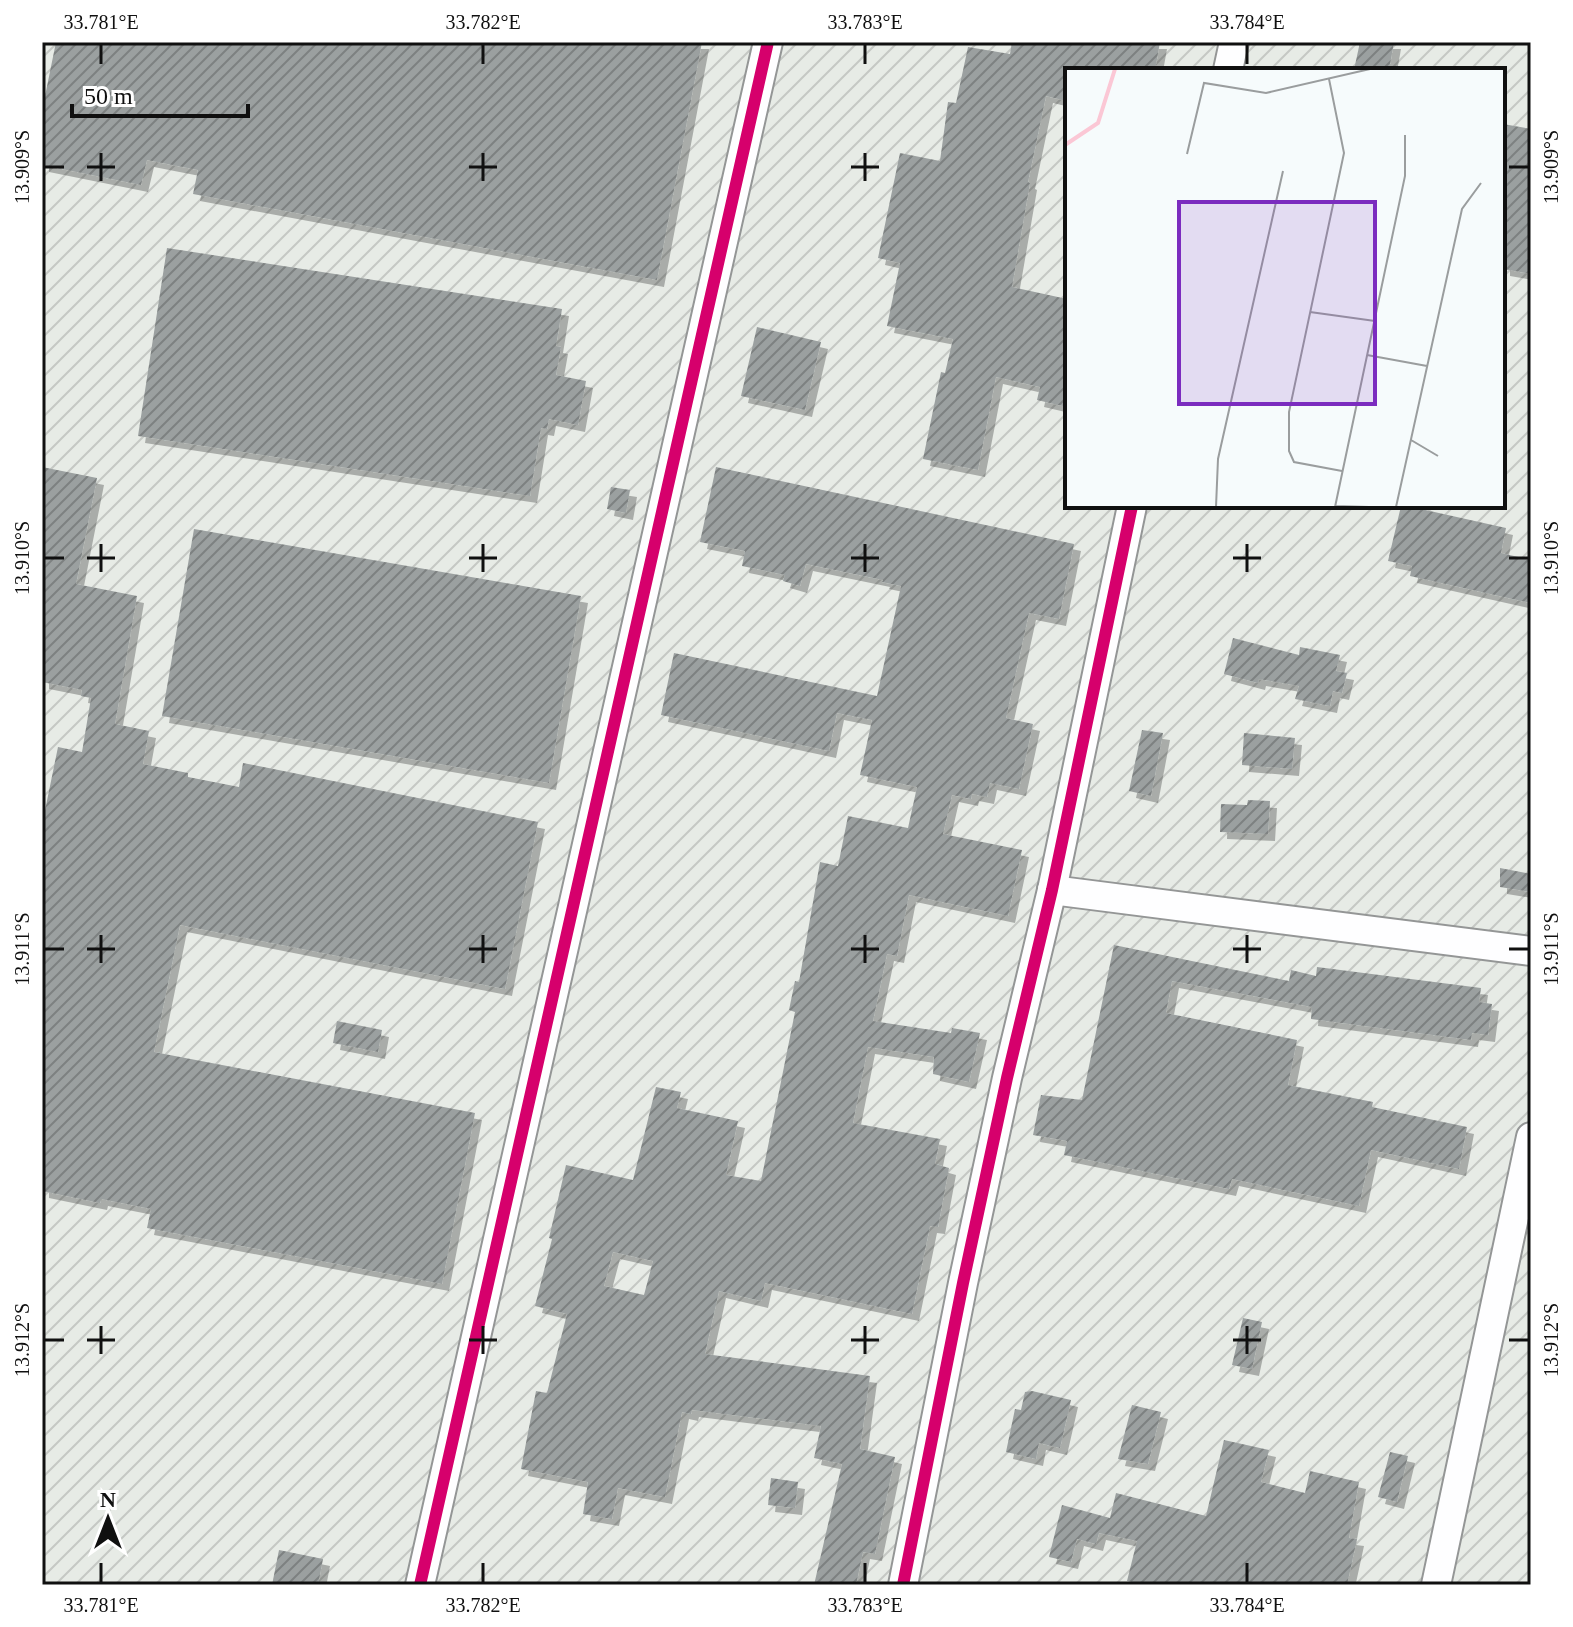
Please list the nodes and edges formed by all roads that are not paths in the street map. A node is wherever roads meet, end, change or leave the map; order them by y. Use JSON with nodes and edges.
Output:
{"nodes":[{"id":1,"x":768,"y":42,"type":"edge"},
{"id":2,"x":1234,"y":42,"type":"edge"},
{"id":3,"x":1228,"y":68,"type":"edge"},
{"id":4,"x":1132,"y":508,"type":"edge"},
{"id":5,"x":1052,"y":890,"type":"junction"},
{"id":6,"x":1531,"y":951,"type":"edge"},
{"id":7,"x":1531,"y":1137,"type":"edge"},
{"id":8,"x":1521,"y":1234,"type":"edge"},
{"id":9,"x":420,"y":1585,"type":"edge"},
{"id":10,"x":903,"y":1585,"type":"edge"},
{"id":11,"x":1436,"y":1585,"type":"edge"}],
"edges":[{"from":1,"to":9,"type":"street"},
{"from":2,"to":3,"type":"street"},
{"from":4,"to":5,"type":"street"},
{"from":5,"to":6,"type":"street"},
{"from":5,"to":10,"type":"street"},
{"from":7,"to":8,"type":"street"},
{"from":8,"to":11,"type":"street"}]}
